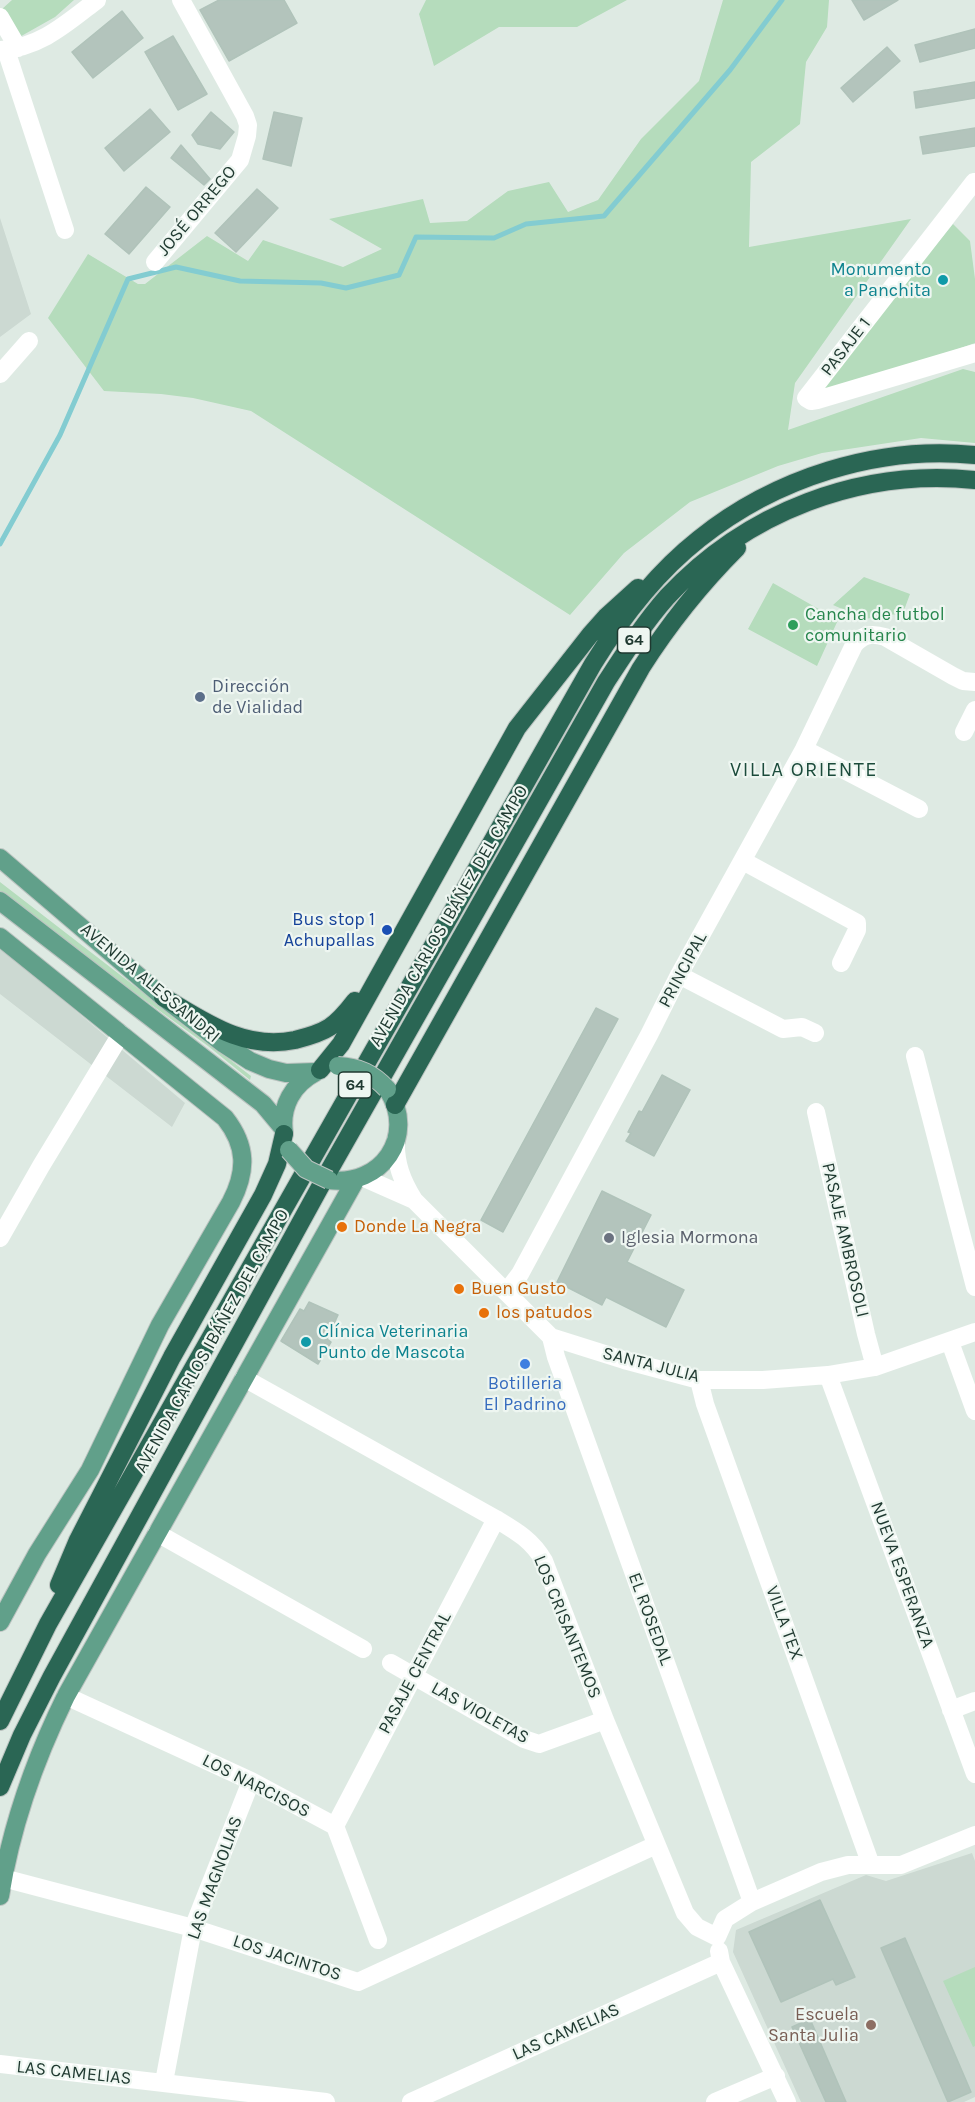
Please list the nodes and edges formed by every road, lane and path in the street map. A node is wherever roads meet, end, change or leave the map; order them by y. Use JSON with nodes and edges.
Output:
{"nodes":[{"id":1,"x":97,"y":0,"type":"edge"},
{"id":2,"x":181,"y":0,"type":"edge"},
{"id":3,"x":0,"y":17,"type":"edge"},
{"id":4,"x":8,"y":49,"type":"edge"},
{"id":5,"x":974,"y":182,"type":"edge"},
{"id":6,"x":65,"y":230,"type":"dead end"},
{"id":7,"x":155,"y":262,"type":"dead end"},
{"id":8,"x":29,"y":341,"type":"dead end"},
{"id":9,"x":972,"y":356,"type":"edge"},
{"id":10,"x":0,"y":374,"type":"edge"},
{"id":11,"x":975,"y":454,"type":"edge"},
{"id":12,"x":975,"y":480,"type":"edge"},
{"id":13,"x":763,"y":522,"type":"junction"},
{"id":14,"x":678,"y":558,"type":"junction"},
{"id":15,"x":975,"y":682,"type":"edge"},
{"id":16,"x":975,"y":710,"type":"edge"},
{"id":17,"x":964,"y":732,"type":"dead end"},
{"id":18,"x":804,"y":749,"type":"junction"},
{"id":19,"x":919,"y":808,"type":"dead end"},
{"id":20,"x":0,"y":858,"type":"edge"},
{"id":21,"x":742,"y":861,"type":"junction"},
{"id":22,"x":0,"y":901,"type":"edge"},
{"id":23,"x":0,"y":938,"type":"edge"},
{"id":24,"x":386,"y":962,"type":"junction"},
{"id":25,"x":841,"y":963,"type":"dead end"},
{"id":26,"x":679,"y":975,"type":"junction"},
{"id":27,"x":163,"y":997,"type":"junction"},
{"id":28,"x":815,"y":1033,"type":"dead end"},
{"id":29,"x":121,"y":1034,"type":"junction"},
{"id":30,"x":915,"y":1056,"type":"dead end"},
{"id":31,"x":317,"y":1071,"type":"junction"},
{"id":32,"x":391,"y":1097,"type":"junction"},
{"id":33,"x":816,"y":1112,"type":"dead end"},
{"id":34,"x":285,"y":1137,"type":"junction"},
{"id":35,"x":396,"y":1140,"type":"junction"},
{"id":36,"x":359,"y":1178,"type":"junction"},
{"id":37,"x":414,"y":1200,"type":"junction"},
{"id":38,"x":0,"y":1238,"type":"edge"},
{"id":39,"x":975,"y":1287,"type":"edge"},
{"id":40,"x":507,"y":1291,"type":"junction"},
{"id":41,"x":975,"y":1332,"type":"edge"},
{"id":42,"x":551,"y":1337,"type":"junction"},
{"id":43,"x":950,"y":1342,"type":"junction"},
{"id":44,"x":875,"y":1367,"type":"junction"},
{"id":45,"x":828,"y":1375,"type":"junction"},
{"id":46,"x":244,"y":1378,"type":"junction"},
{"id":47,"x":699,"y":1380,"type":"junction"},
{"id":48,"x":975,"y":1411,"type":"edge"},
{"id":49,"x":496,"y":1519,"type":"junction"},
{"id":50,"x":157,"y":1533,"type":"junction"},
{"id":51,"x":0,"y":1622,"type":"edge"},
{"id":52,"x":48,"y":1624,"type":"junction"},
{"id":53,"x":363,"y":1649,"type":"dead end"},
{"id":54,"x":30,"y":1659,"type":"junction"},
{"id":55,"x":391,"y":1663,"type":"dead end"},
{"id":56,"x":413,"y":1676,"type":"junction"},
{"id":57,"x":66,"y":1696,"type":"junction"},
{"id":58,"x":975,"y":1701,"type":"edge"},
{"id":59,"x":0,"y":1703,"type":"edge"},
{"id":60,"x":951,"y":1710,"type":"junction"},
{"id":61,"x":605,"y":1720,"type":"junction"},
{"id":62,"x":0,"y":1721,"type":"edge"},
{"id":63,"x":975,"y":1774,"type":"edge"},
{"id":64,"x":251,"y":1781,"type":"junction"},
{"id":65,"x":0,"y":1787,"type":"edge"},
{"id":66,"x":335,"y":1826,"type":"junction"},
{"id":67,"x":975,"y":1835,"type":"edge"},
{"id":68,"x":656,"y":1845,"type":"junction"},
{"id":69,"x":871,"y":1865,"type":"junction"},
{"id":70,"x":1,"y":1887,"type":"edge"},
{"id":71,"x":752,"y":1902,"type":"junction"},
{"id":72,"x":193,"y":1928,"type":"junction"},
{"id":73,"x":717,"y":1937,"type":"junction"},
{"id":74,"x":378,"y":1940,"type":"dead end"},
{"id":75,"x":721,"y":1962,"type":"junction"},
{"id":76,"x":0,"y":2064,"type":"edge"},
{"id":77,"x":776,"y":2076,"type":"junction"},
{"id":78,"x":164,"y":2082,"type":"junction"},
{"id":79,"x":326,"y":2102,"type":"edge"},
{"id":80,"x":411,"y":2102,"type":"edge"},
{"id":81,"x":716,"y":2102,"type":"edge"},
{"id":82,"x":787,"y":2102,"type":"edge"}],
"edges":[{"from":1,"to":4,"type":"street"},
{"from":2,"to":7,"type":"street","name":"JOSÉ ORREGO"},
{"from":3,"to":4,"type":"street"},
{"from":4,"to":6,"type":"street"},
{"from":5,"to":9,"type":"street","name":"PASAJE 1"},
{"from":8,"to":10,"type":"street"},
{"from":11,"to":14,"type":"highway","name":"AVENIDA CARLOS IBÁÑEZ DEL CAMPO","number":"64"},
{"from":12,"to":13,"type":"highway","name":"AVENIDA CARLOS IBÁÑEZ DEL CAMPO","number":"64"},
{"from":13,"to":32,"type":"highway"},
{"from":13,"to":65,"type":"highway","name":"AVENIDA CARLOS IBÁÑEZ DEL CAMPO","number":"64"},
{"from":14,"to":24,"type":"highway"},
{"from":14,"to":52,"type":"highway","name":"AVENIDA CARLOS IBÁÑEZ DEL CAMPO","number":"64"},
{"from":15,"to":18,"type":"street","name":"PRINCIPAL"},
{"from":16,"to":17,"type":"street"},
{"from":18,"to":19,"type":"street"},
{"from":18,"to":21,"type":"street","name":"PRINCIPAL"},
{"from":20,"to":27,"type":"main road","name":"AVENIDA ALESSANDRI"},
{"from":21,"to":25,"type":"street"},
{"from":21,"to":26,"type":"street","name":"PRINCIPAL"},
{"from":22,"to":34,"type":"main road","name":"AVENIDA ALESSANDRI"},
{"from":23,"to":29,"type":"main road"},
{"from":24,"to":27,"type":"highway"},
{"from":24,"to":31,"type":"highway"},
{"from":26,"to":28,"type":"street"},
{"from":26,"to":40,"type":"street","name":"PRINCIPAL"},
{"from":27,"to":31,"type":"main road","name":"AVENIDA ALESSANDRI"},
{"from":29,"to":38,"type":"street"},
{"from":29,"to":51,"type":"main road"},
{"from":30,"to":39,"type":"street"},
{"from":31,"to":32,"type":"main road","bridge":true},
{"from":31,"to":34,"type":"main road"},
{"from":32,"to":35,"type":"main road"},
{"from":33,"to":44,"type":"street","name":"PASAJE AMBROSOLI"},
{"from":34,"to":36,"type":"main road","bridge":true},
{"from":34,"to":52,"type":"highway"},
{"from":35,"to":36,"type":"main road"},
{"from":35,"to":37,"type":"street","name":"SANTA JULIA"},
{"from":36,"to":37,"type":"street","name":"SANTA JULIA"},
{"from":36,"to":46,"type":"main road"},
{"from":37,"to":40,"type":"street","name":"SANTA JULIA"},
{"from":40,"to":42,"type":"street","name":"SANTA JULIA"},
{"from":41,"to":43,"type":"street","name":"SANTA JULIA"},
{"from":42,"to":47,"type":"street","name":"SANTA JULIA"},
{"from":42,"to":71,"type":"street","name":"EL ROSEDAL"},
{"from":43,"to":44,"type":"street","name":"SANTA JULIA"},
{"from":43,"to":48,"type":"street"},
{"from":44,"to":45,"type":"street","name":"SANTA JULIA"},
{"from":45,"to":47,"type":"street","name":"SANTA JULIA"},
{"from":45,"to":60,"type":"street","name":"NUEVA ESPERANZA"},
{"from":46,"to":49,"type":"street","name":"LOS CRISANTEMOS"},
{"from":46,"to":50,"type":"main road"},
{"from":47,"to":69,"type":"street","name":"VILLA TEX"},
{"from":49,"to":56,"type":"street","name":"PASAJE CENTRAL"},
{"from":49,"to":61,"type":"street","name":"LOS CRISANTEMOS"},
{"from":50,"to":53,"type":"street"},
{"from":50,"to":57,"type":"main road"},
{"from":52,"to":54,"type":"highway","name":"AVENIDA CARLOS IBÁÑEZ DEL CAMPO","number":"64"},
{"from":54,"to":59,"type":"highway"},
{"from":54,"to":62,"type":"highway","name":"AVENIDA CARLOS IBÁÑEZ DEL CAMPO","number":"64"},
{"from":55,"to":56,"type":"street","name":"LAS VIOLETAS"},
{"from":56,"to":61,"type":"street","name":"LAS VIOLETAS"},
{"from":56,"to":66,"type":"street","name":"PASAJE CENTRAL"},
{"from":57,"to":64,"type":"street","name":"LOS NARCISOS"},
{"from":57,"to":70,"type":"main road"},
{"from":58,"to":60,"type":"street"},
{"from":60,"to":63,"type":"street","name":"NUEVA ESPERANZA"},
{"from":61,"to":68,"type":"street","name":"LOS CRISANTEMOS"},
{"from":64,"to":66,"type":"street","name":"LOS NARCISOS"},
{"from":64,"to":72,"type":"street","name":"LAS MAGNOLIAS"},
{"from":66,"to":74,"type":"street"},
{"from":67,"to":69,"type":"street"},
{"from":68,"to":72,"type":"street","name":"LOS JACINTOS"},
{"from":68,"to":73,"type":"street","name":"LOS CRISANTEMOS"},
{"from":69,"to":71,"type":"street"},
{"from":70,"to":72,"type":"street","name":"LOS JACINTOS"},
{"from":71,"to":73,"type":"street"},
{"from":72,"to":78,"type":"street","name":"LAS MAGNOLIAS"},
{"from":73,"to":75,"type":"street"},
{"from":75,"to":77,"type":"street"},
{"from":75,"to":80,"type":"street","name":"LAS CAMELIAS"},
{"from":76,"to":78,"type":"street","name":"LAS CAMELIAS"},
{"from":77,"to":81,"type":"street"},
{"from":77,"to":82,"type":"street"},
{"from":78,"to":79,"type":"street","name":"LAS CAMELIAS"}]}
